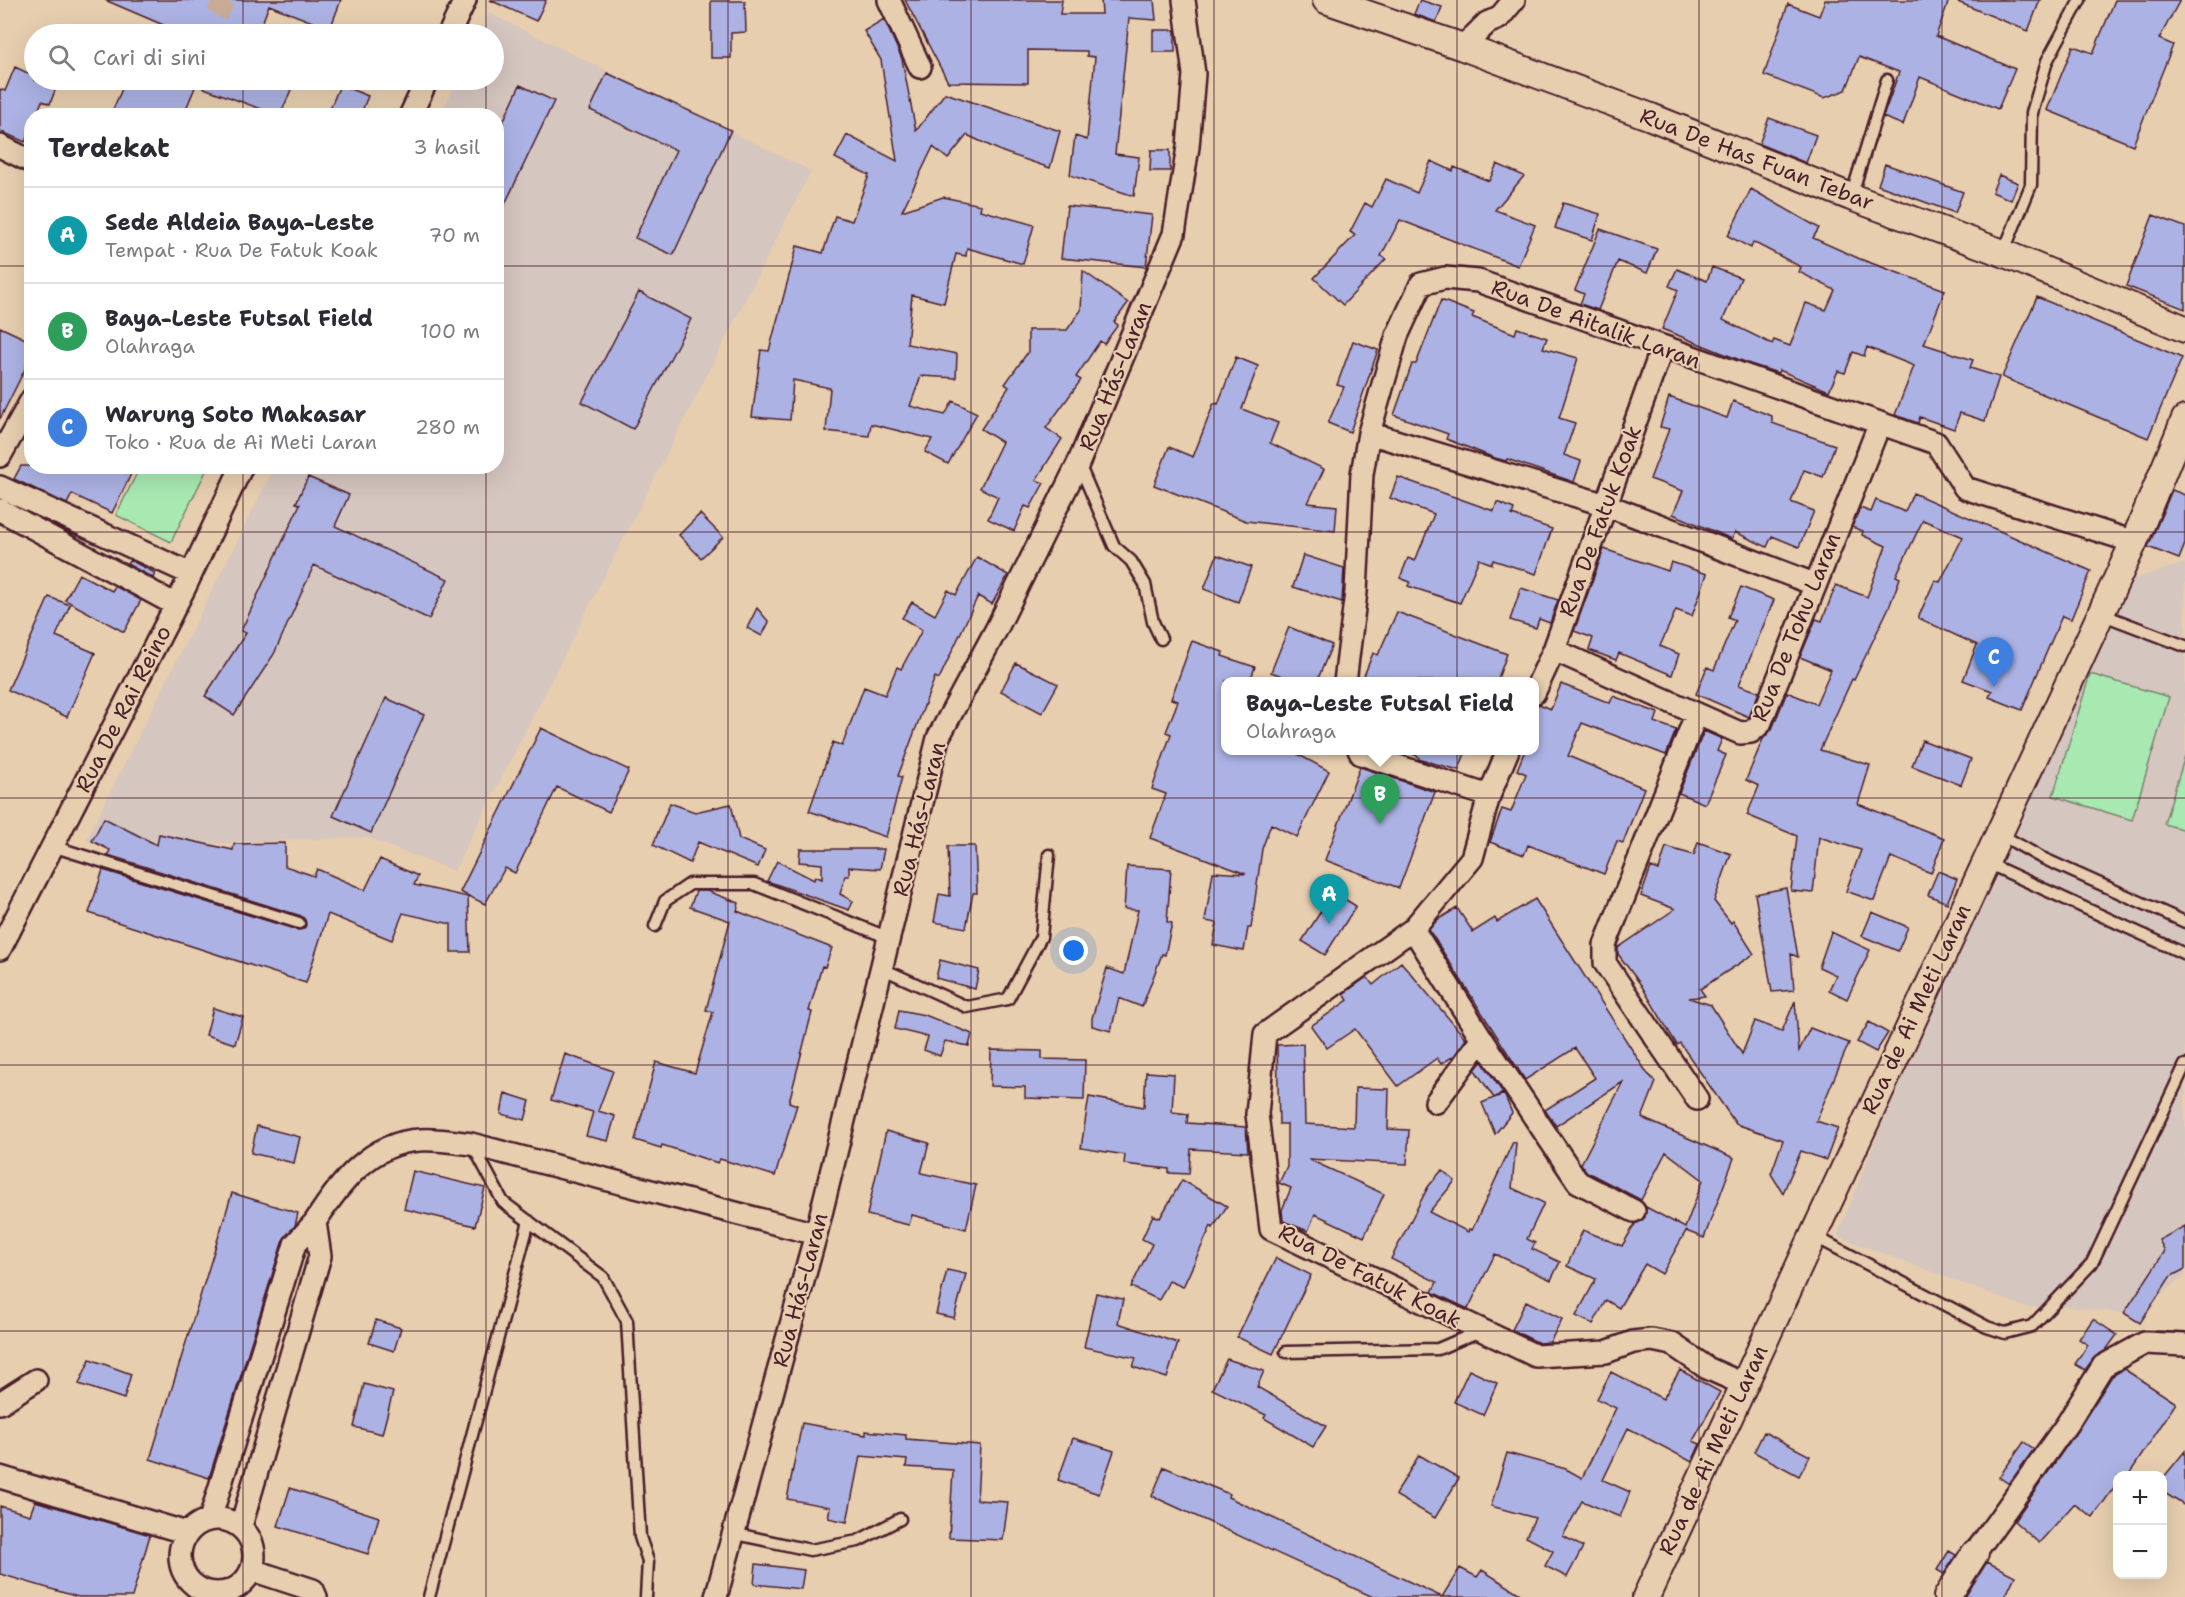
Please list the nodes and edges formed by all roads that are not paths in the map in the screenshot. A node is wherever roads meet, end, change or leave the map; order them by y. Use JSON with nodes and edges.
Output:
{"nodes":[{"id":1,"x":465,"y":0,"type":"edge"},
{"id":2,"x":889,"y":0,"type":"edge"},
{"id":3,"x":1184,"y":0,"type":"edge"},
{"id":4,"x":1326,"y":0,"type":"edge"},
{"id":5,"x":1514,"y":0,"type":"edge"},
{"id":6,"x":2080,"y":0,"type":"edge"},
{"id":7,"x":454,"y":24,"type":"edge"},
{"id":8,"x":1463,"y":46,"type":"junction"},
{"id":9,"x":920,"y":67,"type":"dead end"},
{"id":10,"x":1887,"y":80,"type":"dead end"},
{"id":11,"x":422,"y":90,"type":"edge"},
{"id":12,"x":414,"y":108,"type":"edge"},
{"id":13,"x":0,"y":146,"type":"edge"},
{"id":14,"x":24,"y":158,"type":"edge"},
{"id":15,"x":1851,"y":197,"type":"junction"},
{"id":16,"x":2003,"y":253,"type":"junction"},
{"id":17,"x":2185,"y":329,"type":"edge"},
{"id":18,"x":1662,"y":348,"type":"junction"},
{"id":19,"x":24,"y":413,"type":"edge"},
{"id":20,"x":2185,"y":419,"type":"edge"},
{"id":21,"x":1880,"y":423,"type":"junction"},
{"id":22,"x":1369,"y":433,"type":"junction"},
{"id":23,"x":0,"y":456,"type":"edge"},
{"id":24,"x":1078,"y":464,"type":"junction"},
{"id":25,"x":238,"y":474,"type":"edge"},
{"id":26,"x":0,"y":487,"type":"edge"},
{"id":27,"x":1606,"y":505,"type":"junction"},
{"id":28,"x":0,"y":510,"type":"edge"},
{"id":29,"x":2134,"y":543,"type":"junction"},
{"id":30,"x":191,"y":574,"type":"junction"},
{"id":31,"x":1814,"y":584,"type":"junction"},
{"id":32,"x":176,"y":604,"type":"junction"},
{"id":33,"x":2100,"y":614,"type":"junction"},
{"id":34,"x":1161,"y":639,"type":"dead end"},
{"id":35,"x":2185,"y":646,"type":"edge"},
{"id":36,"x":1554,"y":650,"type":"junction"},
{"id":37,"x":1345,"y":677,"type":"edge"},
{"id":38,"x":1539,"y":682,"type":"edge"},
{"id":39,"x":1696,"y":715,"type":"junction"},
{"id":40,"x":1364,"y":755,"type":"edge"},
{"id":41,"x":1506,"y":755,"type":"edge"},
{"id":42,"x":1489,"y":796,"type":"junction"},
{"id":43,"x":1998,"y":833,"type":"junction"},
{"id":44,"x":52,"y":846,"type":"junction"},
{"id":45,"x":1049,"y":855,"type":"dead end"},
{"id":46,"x":1984,"y":862,"type":"junction"},
{"id":47,"x":2185,"y":921,"type":"edge"},
{"id":48,"x":300,"y":923,"type":"dead end"},
{"id":49,"x":655,"y":926,"type":"dead end"},
{"id":50,"x":1413,"y":929,"type":"junction"},
{"id":51,"x":889,"y":938,"type":"junction"},
{"id":52,"x":0,"y":950,"type":"edge"},
{"id":53,"x":2185,"y":954,"type":"edge"},
{"id":54,"x":881,"y":968,"type":"junction"},
{"id":55,"x":1482,"y":1039,"type":"junction"},
{"id":56,"x":2185,"y":1065,"type":"edge"},
{"id":57,"x":1697,"y":1099,"type":"dead end"},
{"id":58,"x":1436,"y":1102,"type":"dead end"},
{"id":59,"x":471,"y":1143,"type":"junction"},
{"id":60,"x":1634,"y":1211,"type":"dead end"},
{"id":61,"x":530,"y":1221,"type":"junction"},
{"id":62,"x":315,"y":1222,"type":"junction"},
{"id":63,"x":816,"y":1234,"type":"junction"},
{"id":64,"x":1812,"y":1234,"type":"junction"},
{"id":65,"x":1480,"y":1331,"type":"junction"},
{"id":66,"x":2185,"y":1345,"type":"edge"},
{"id":67,"x":1286,"y":1352,"type":"dead end"},
{"id":68,"x":36,"y":1380,"type":"dead end"},
{"id":69,"x":1743,"y":1384,"type":"junction"},
{"id":70,"x":0,"y":1403,"type":"edge"},
{"id":71,"x":0,"y":1477,"type":"edge"},
{"id":72,"x":210,"y":1519,"type":"junction"},
{"id":73,"x":900,"y":1519,"type":"dead end"},
{"id":74,"x":241,"y":1526,"type":"junction"},
{"id":75,"x":187,"y":1533,"type":"junction"},
{"id":76,"x":732,"y":1533,"type":"junction"},
{"id":77,"x":1975,"y":1553,"type":"joint"},
{"id":78,"x":252,"y":1570,"type":"junction"},
{"id":79,"x":316,"y":1597,"type":"edge"},
{"id":80,"x":429,"y":1597,"type":"edge"},
{"id":81,"x":646,"y":1597,"type":"edge"},
{"id":82,"x":716,"y":1597,"type":"edge"},
{"id":83,"x":1646,"y":1597,"type":"edge"},
{"id":84,"x":1947,"y":1597,"type":"edge"}],
"edges":[{"from":1,"to":7,"type":"street"},
{"from":2,"to":9,"type":"street"},
{"from":3,"to":24,"type":"street","name":"Rua Hás-Laran"},
{"from":4,"to":8,"type":"street","name":"Rua De Has Fuan Tebar"},
{"from":5,"to":8,"type":"street"},
{"from":6,"to":16,"type":"lane"},
{"from":8,"to":15,"type":"street","name":"Rua De Has Fuan Tebar"},
{"from":10,"to":15,"type":"lane"},
{"from":11,"to":12,"type":"street"},
{"from":13,"to":14,"type":"street"},
{"from":15,"to":16,"type":"street","name":"Rua De Has Fuan Tebar"},
{"from":16,"to":17,"type":"street","name":"Rua De Has Fuan Tebar"},
{"from":18,"to":21,"type":"street","name":"Rua De Aitalik Laran"},
{"from":18,"to":22,"type":"street","name":"Rua De Aitalik Laran"},
{"from":18,"to":27,"type":"street","name":"Rua De Fatuk Koak"},
{"from":19,"to":23,"type":"street"},
{"from":20,"to":29,"type":"street","name":"Rua de Ai Meti Laran"},
{"from":21,"to":29,"type":"street","name":"Rua De Aitalik Laran"},
{"from":21,"to":31,"type":"street","name":"Rua De Tohu Laran"},
{"from":22,"to":27,"type":"street"},
{"from":22,"to":37,"type":"street","name":"Rua De Aitalik Laran"},
{"from":24,"to":34,"type":"lane"},
{"from":24,"to":51,"type":"street","name":"Rua Hás-Laran"},
{"from":25,"to":30,"type":"street","name":"Rua De Rai Reino"},
{"from":26,"to":30,"type":"street"},
{"from":27,"to":31,"type":"street"},
{"from":27,"to":36,"type":"street","name":"Rua De Fatuk Koak"},
{"from":28,"to":32,"type":"street"},
{"from":29,"to":33,"type":"street","name":"Rua de Ai Meti Laran"},
{"from":30,"to":32,"type":"street","name":"Rua De Rai Reino"},
{"from":31,"to":39,"type":"street","name":"Rua De Tohu Laran"},
{"from":32,"to":44,"type":"street","name":"Rua De Rai Reino"},
{"from":33,"to":35,"type":"lane"},
{"from":33,"to":43,"type":"street","name":"Rua de Ai Meti Laran"},
{"from":36,"to":38,"type":"street","name":"Rua De Fatuk Koak"},
{"from":36,"to":39,"type":"street","name":"Rua De Tohu Laran"},
{"from":39,"to":57,"type":"street"},
{"from":40,"to":42,"type":"street"},
{"from":41,"to":42,"type":"street","name":"Rua De Fatuk Koak"},
{"from":42,"to":50,"type":"street","name":"Rua De Fatuk Koak"},
{"from":43,"to":46,"type":"street","name":"Rua de Ai Meti Laran"},
{"from":43,"to":47,"type":"lane"},
{"from":44,"to":48,"type":"lane"},
{"from":44,"to":52,"type":"street","name":"Rua De Rai Reino"},
{"from":45,"to":54,"type":"lane"},
{"from":46,"to":53,"type":"lane"},
{"from":46,"to":64,"type":"street","name":"Rua de Ai Meti Laran"},
{"from":49,"to":51,"type":"lane"},
{"from":50,"to":55,"type":"street"},
{"from":50,"to":65,"type":"street","name":"Rua De Fatuk Koak"},
{"from":51,"to":54,"type":"street","name":"Rua Hás-Laran"},
{"from":54,"to":63,"type":"street","name":"Rua Hás-Laran"},
{"from":55,"to":58,"type":"street"},
{"from":55,"to":60,"type":"street"},
{"from":56,"to":64,"type":"lane"},
{"from":59,"to":61,"type":"lane"},
{"from":59,"to":62,"type":"street"},
{"from":59,"to":63,"type":"street"},
{"from":61,"to":80,"type":"lane"},
{"from":61,"to":81,"type":"lane"},
{"from":62,"to":72,"type":"street"},
{"from":62,"to":74,"type":"street"},
{"from":63,"to":76,"type":"street","name":"Rua Hás-Laran"},
{"from":64,"to":69,"type":"street","name":"Rua de Ai Meti Laran"},
{"from":65,"to":67,"type":"lane"},
{"from":65,"to":69,"type":"street","name":"Rua De Fatuk Koak"},
{"from":66,"to":77,"type":"street"},
{"from":68,"to":70,"type":"street"},
{"from":69,"to":83,"type":"street","name":"Rua de Ai Meti Laran"},
{"from":71,"to":75,"type":"street"},
{"from":72,"to":74,"type":"street"},
{"from":72,"to":75,"type":"street"},
{"from":73,"to":76,"type":"lane"},
{"from":74,"to":78,"type":"street"},
{"from":75,"to":78,"type":"street"},
{"from":76,"to":82,"type":"street","name":"Rua Hás-Laran"},
{"from":77,"to":84,"type":"street"},
{"from":78,"to":79,"type":"street"}]}
